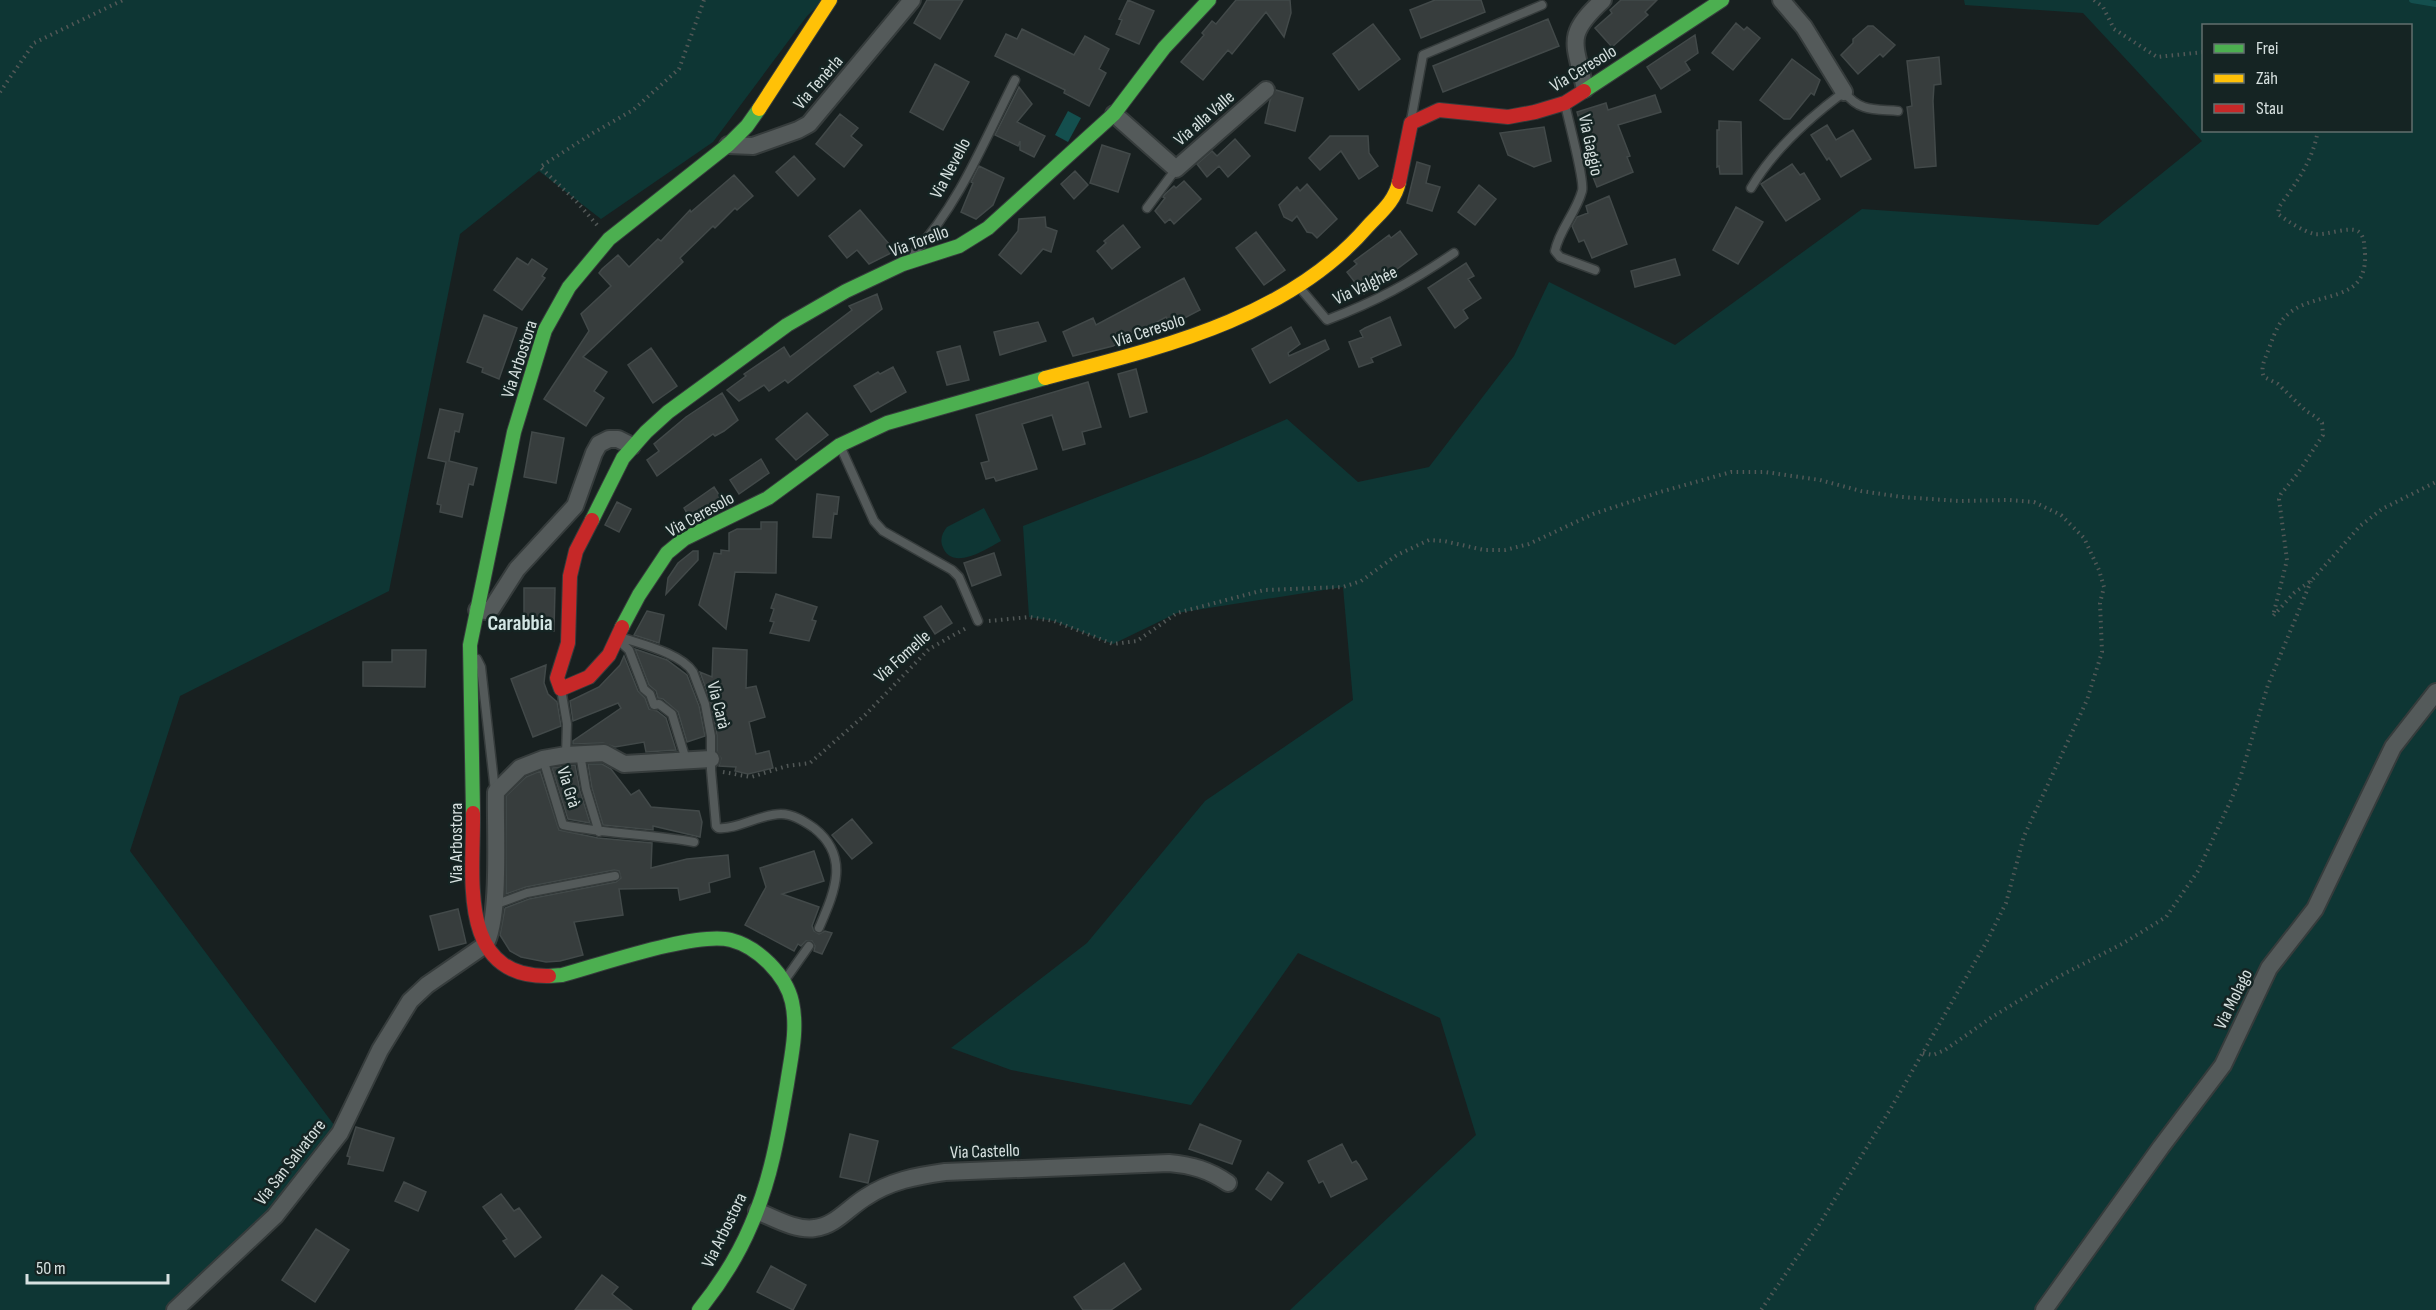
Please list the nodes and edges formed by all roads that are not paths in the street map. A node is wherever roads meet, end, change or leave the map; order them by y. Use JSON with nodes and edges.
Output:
{"nodes":[{"id":1,"x":830,"y":0,"type":"edge"},
{"id":2,"x":912,"y":0,"type":"edge"},
{"id":3,"x":1209,"y":0,"type":"edge"},
{"id":4,"x":1603,"y":0,"type":"edge"},
{"id":5,"x":1722,"y":0,"type":"edge"},
{"id":6,"x":1781,"y":0,"type":"edge"},
{"id":7,"x":1542,"y":5,"type":"dead end"},
{"id":8,"x":1015,"y":80,"type":"dead end"},
{"id":9,"x":1585,"y":89,"type":"junction"},
{"id":10,"x":1266,"y":90,"type":"dead end"},
{"id":11,"x":1844,"y":92,"type":"junction"},
{"id":12,"x":1565,"y":103,"type":"junction"},
{"id":13,"x":1898,"y":111,"type":"dead end"},
{"id":14,"x":1114,"y":114,"type":"junction"},
{"id":15,"x":1411,"y":123,"type":"junction"},
{"id":16,"x":728,"y":146,"type":"junction"},
{"id":17,"x":1176,"y":169,"type":"junction"},
{"id":18,"x":1751,"y":188,"type":"dead end"},
{"id":19,"x":1147,"y":208,"type":"dead end"},
{"id":20,"x":1454,"y":253,"type":"dead end"},
{"id":21,"x":903,"y":264,"type":"junction"},
{"id":22,"x":1595,"y":270,"type":"dead end"},
{"id":23,"x":1298,"y":285,"type":"junction"},
{"id":24,"x":840,"y":445,"type":"junction"},
{"id":25,"x":632,"y":446,"type":"junction"},
{"id":26,"x":477,"y":610,"type":"junction"},
{"id":27,"x":978,"y":621,"type":"road end"},
{"id":28,"x":616,"y":637,"type":"junction"},
{"id":29,"x":470,"y":645,"type":"junction"},
{"id":30,"x":561,"y":689,"type":"junction"},
{"id":31,"x":2436,"y":692,"type":"edge"},
{"id":32,"x":573,"y":755,"type":"junction"},
{"id":33,"x":543,"y":759,"type":"junction"},
{"id":34,"x":686,"y":760,"type":"junction"},
{"id":35,"x":711,"y":764,"type":"junction"},
{"id":36,"x":495,"y":792,"type":"junction"},
{"id":37,"x":599,"y":832,"type":"junction"},
{"id":38,"x":694,"y":842,"type":"dead end"},
{"id":39,"x":615,"y":876,"type":"dead end"},
{"id":40,"x":494,"y":905,"type":"junction"},
{"id":41,"x":819,"y":928,"type":"dead end"},
{"id":42,"x":485,"y":945,"type":"junction"},
{"id":43,"x":809,"y":946,"type":"dead end"},
{"id":44,"x":783,"y":983,"type":"junction"},
{"id":45,"x":1228,"y":1184,"type":"dead end"},
{"id":46,"x":757,"y":1211,"type":"junction"},
{"id":47,"x":705,"y":1308,"type":"edge"},
{"id":48,"x":175,"y":1310,"type":"edge"},
{"id":49,"x":2044,"y":1310,"type":"edge"}],
"edges":[{"from":1,"to":16,"type":"street","name":"Via Arbostora"},
{"from":2,"to":16,"type":"street","name":"Via Tenèrla"},
{"from":3,"to":14,"type":"street","name":"Via Torello"},
{"from":4,"to":9,"type":"street"},
{"from":5,"to":9,"type":"street","name":"Via Ceresolo"},
{"from":6,"to":11,"type":"street"},
{"from":7,"to":15,"type":"lane"},
{"from":8,"to":21,"type":"lane","name":"Via Nevello"},
{"from":9,"to":12,"type":"street","name":"Via Ceresolo"},
{"from":10,"to":17,"type":"street","name":"Via alla Valle"},
{"from":11,"to":13,"type":"lane"},
{"from":11,"to":18,"type":"lane"},
{"from":12,"to":15,"type":"street","name":"Via Ceresolo"},
{"from":12,"to":22,"type":"lane","name":"Via Gaggio"},
{"from":14,"to":17,"type":"street","name":"Via alla Valle"},
{"from":14,"to":21,"type":"street","name":"Via Torello"},
{"from":15,"to":23,"type":"street","name":"Via Ceresolo"},
{"from":16,"to":26,"type":"street","name":"Via Arbostora"},
{"from":17,"to":19,"type":"lane"},
{"from":20,"to":23,"type":"lane","name":"Via Valghée"},
{"from":21,"to":25,"type":"street","name":"Via Torello"},
{"from":23,"to":24,"type":"street","name":"Via Ceresolo"},
{"from":24,"to":27,"type":"lane"},
{"from":24,"to":28,"type":"street","name":"Via Ceresolo"},
{"from":25,"to":26,"type":"street"},
{"from":25,"to":30,"type":"street","name":"Via Torello"},
{"from":26,"to":29,"type":"street","name":"Via Arbostora"},
{"from":28,"to":30,"type":"street","name":"Via Ceresolo"},
{"from":28,"to":34,"type":"lane"},
{"from":28,"to":35,"type":"lane","name":"Via Carà"},
{"from":29,"to":36,"type":"lane"},
{"from":29,"to":42,"type":"street","name":"Via Arbostora"},
{"from":30,"to":32,"type":"lane"},
{"from":31,"to":49,"type":"street","name":"Via Molago"},
{"from":32,"to":33,"type":"street"},
{"from":32,"to":34,"type":"street"},
{"from":32,"to":37,"type":"lane"},
{"from":33,"to":36,"type":"street"},
{"from":33,"to":37,"type":"lane","name":"Via Grà"},
{"from":34,"to":35,"type":"street"},
{"from":35,"to":41,"type":"lane","name":"Via Carà"},
{"from":36,"to":40,"type":"street"},
{"from":37,"to":38,"type":"lane"},
{"from":39,"to":40,"type":"lane"},
{"from":40,"to":42,"type":"street"},
{"from":42,"to":44,"type":"street","name":"Via Arbostora"},
{"from":42,"to":48,"type":"street","name":"Via San Salvatore"},
{"from":43,"to":44,"type":"lane"},
{"from":44,"to":46,"type":"street","name":"Via Arbostora"},
{"from":45,"to":46,"type":"street","name":"Via Castello"},
{"from":46,"to":47,"type":"street","name":"Via Arbostora"}]}
